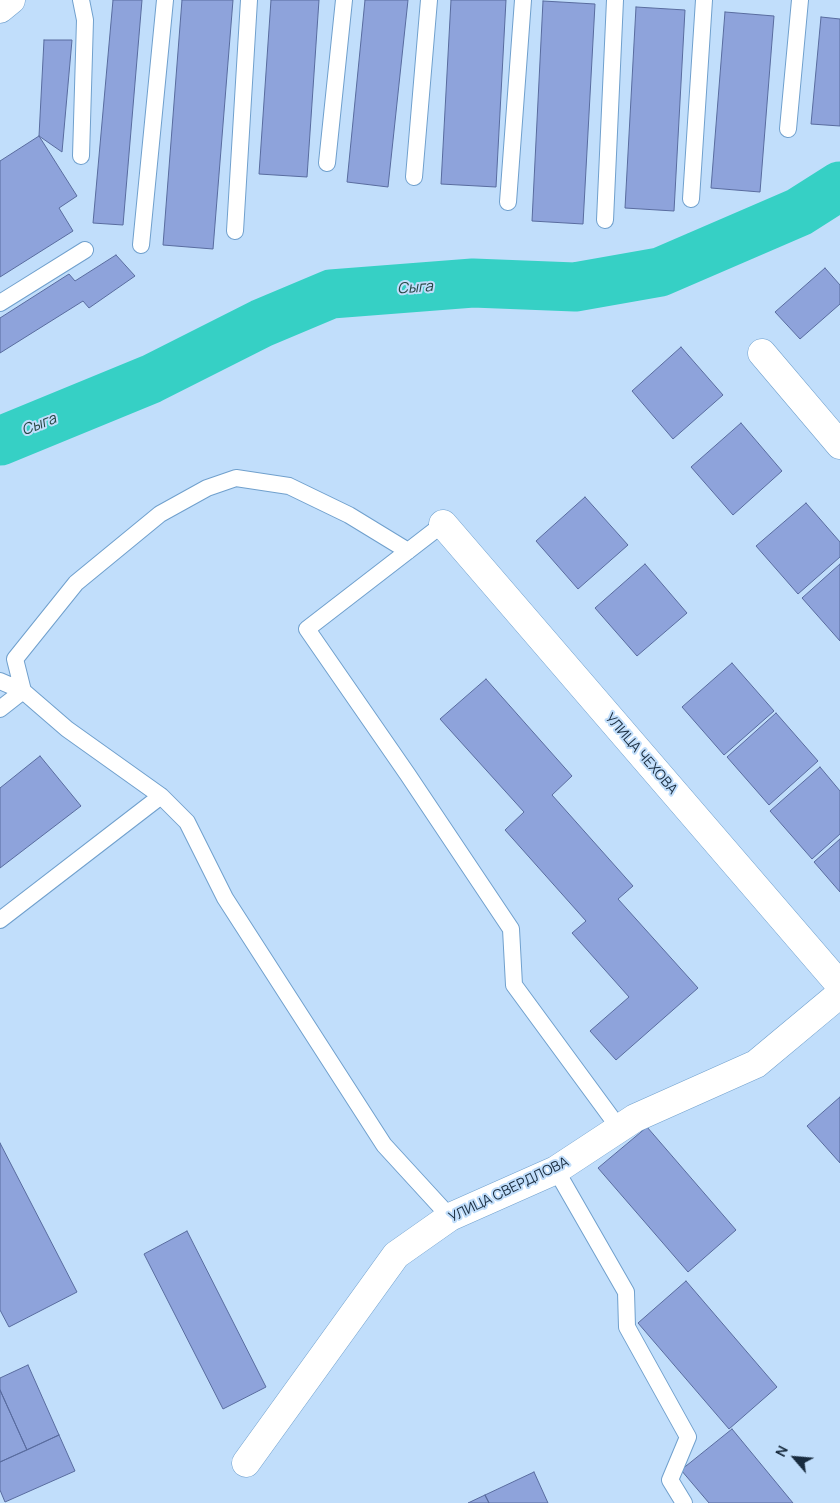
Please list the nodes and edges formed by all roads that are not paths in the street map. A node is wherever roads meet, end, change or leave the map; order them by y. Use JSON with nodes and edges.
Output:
{"nodes":[{"id":1,"x":11,"y":0,"type":"edge"},
{"id":2,"x":81,"y":0,"type":"edge"},
{"id":3,"x":165,"y":0,"type":"edge"},
{"id":4,"x":249,"y":0,"type":"edge"},
{"id":5,"x":344,"y":0,"type":"edge"},
{"id":6,"x":429,"y":0,"type":"edge"},
{"id":7,"x":523,"y":0,"type":"edge"},
{"id":8,"x":614,"y":0,"type":"edge"},
{"id":9,"x":704,"y":0,"type":"edge"},
{"id":10,"x":800,"y":0,"type":"edge"},
{"id":11,"x":0,"y":9,"type":"edge"},
{"id":12,"x":788,"y":129,"type":"dead end"},
{"id":13,"x":81,"y":156,"type":"dead end"},
{"id":14,"x":326,"y":163,"type":"dead end"},
{"id":15,"x":414,"y":177,"type":"dead end"},
{"id":16,"x":691,"y":200,"type":"dead end"},
{"id":17,"x":508,"y":202,"type":"dead end"},
{"id":18,"x":605,"y":220,"type":"dead end"},
{"id":19,"x":235,"y":231,"type":"dead end"},
{"id":20,"x":142,"y":245,"type":"dead end"},
{"id":21,"x":85,"y":250,"type":"dead end"},
{"id":22,"x":0,"y":303,"type":"edge"},
{"id":23,"x":762,"y":353,"type":"dead end"},
{"id":24,"x":840,"y":446,"type":"edge"},
{"id":25,"x":442,"y":524,"type":"joint"},
{"id":26,"x":408,"y":551,"type":"junction"},
{"id":27,"x":0,"y":681,"type":"edge"},
{"id":28,"x":23,"y":691,"type":"junction"},
{"id":29,"x":0,"y":709,"type":"edge"},
{"id":30,"x":161,"y":796,"type":"junction"},
{"id":31,"x":0,"y":920,"type":"edge"},
{"id":32,"x":840,"y":985,"type":"edge"},
{"id":33,"x":840,"y":994,"type":"edge"},
{"id":34,"x":620,"y":1128,"type":"junction"},
{"id":35,"x":556,"y":1170,"type":"junction"},
{"id":36,"x":450,"y":1217,"type":"junction"},
{"id":37,"x":246,"y":1463,"type":"dead end"},
{"id":38,"x":684,"y":1503,"type":"edge"}],
"edges":[{"from":1,"to":11,"type":"street"},
{"from":2,"to":13,"type":"lane"},
{"from":3,"to":20,"type":"lane"},
{"from":4,"to":19,"type":"lane"},
{"from":5,"to":14,"type":"lane"},
{"from":6,"to":15,"type":"lane"},
{"from":7,"to":17,"type":"lane"},
{"from":8,"to":18,"type":"lane"},
{"from":9,"to":16,"type":"lane"},
{"from":10,"to":12,"type":"lane"},
{"from":21,"to":22,"type":"lane"},
{"from":23,"to":24,"type":"street"},
{"from":25,"to":26,"type":"lane"},
{"from":25,"to":32,"type":"street","name":"УЛИЦА ЧЕХОВА"},
{"from":26,"to":28,"type":"lane"},
{"from":26,"to":34,"type":"lane"},
{"from":27,"to":28,"type":"lane"},
{"from":28,"to":29,"type":"lane"},
{"from":28,"to":30,"type":"lane"},
{"from":30,"to":31,"type":"lane"},
{"from":30,"to":36,"type":"lane"},
{"from":33,"to":34,"type":"street","name":"УЛИЦА СВЕРДЛОВА"},
{"from":34,"to":35,"type":"street","name":"УЛИЦА СВЕРДЛОВА"},
{"from":35,"to":36,"type":"street","name":"УЛИЦА СВЕРДЛОВА"},
{"from":35,"to":38,"type":"lane"},
{"from":36,"to":37,"type":"street","name":"УЛИЦА СВЕРДЛОВА"}]}
